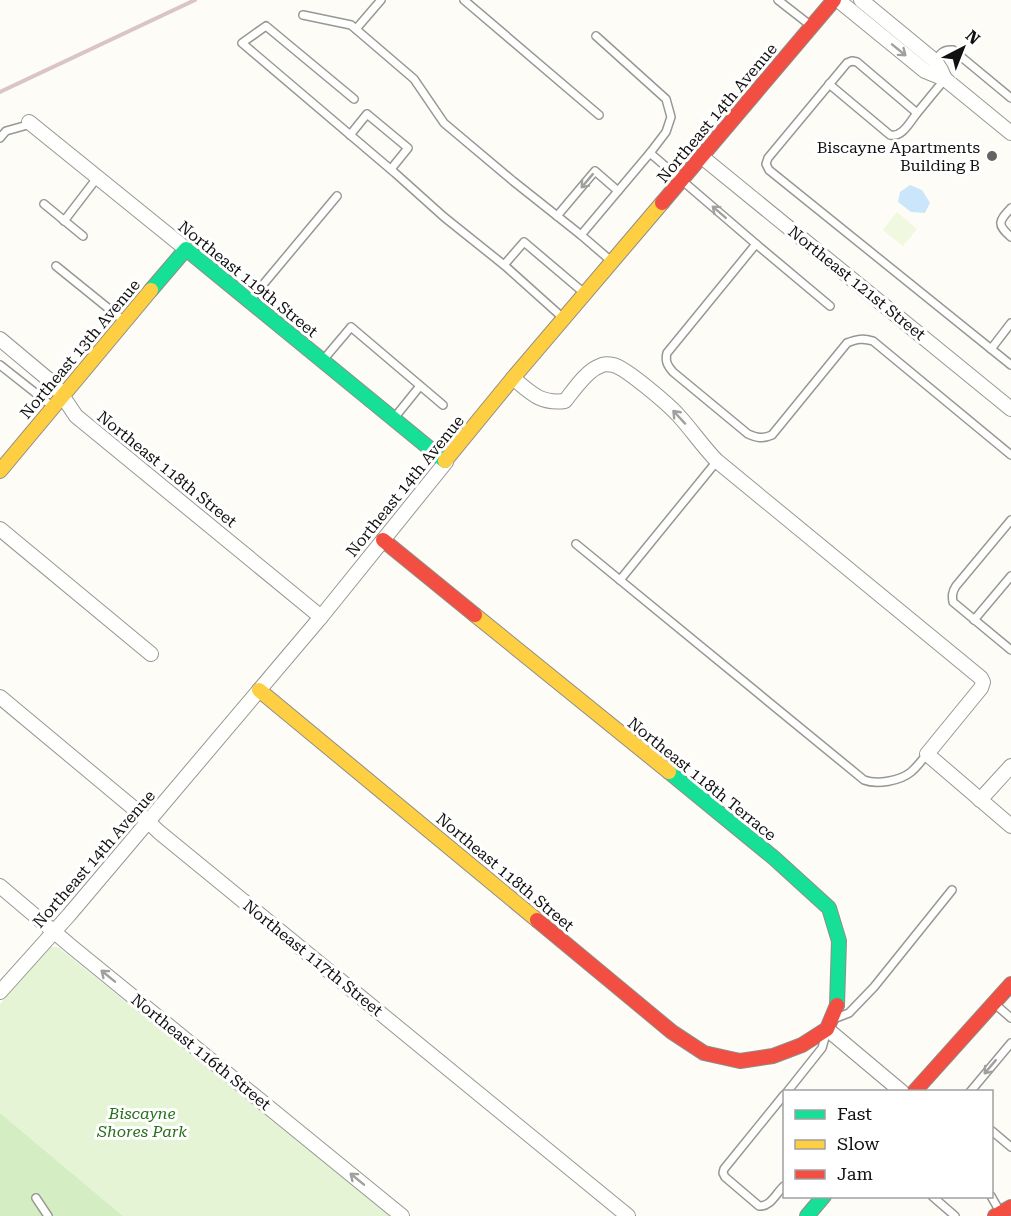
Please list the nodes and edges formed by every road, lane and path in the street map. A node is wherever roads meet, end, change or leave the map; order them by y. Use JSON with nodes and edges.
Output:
{"nodes":[{"id":1,"x":381,"y":0,"type":"edge"},
{"id":2,"x":464,"y":0,"type":"edge"},
{"id":3,"x":778,"y":0,"type":"edge"},
{"id":4,"x":836,"y":0,"type":"edge"},
{"id":5,"x":861,"y":0,"type":"edge"},
{"id":6,"x":303,"y":15,"type":"dead end"},
{"id":7,"x":881,"y":16,"type":"junction"},
{"id":8,"x":812,"y":27,"type":"junction"},
{"id":9,"x":872,"y":28,"type":"junction"},
{"id":10,"x":356,"y":29,"type":"junction"},
{"id":11,"x":597,"y":36,"type":"dead end"},
{"id":12,"x":935,"y":61,"type":"junction"},
{"id":13,"x":945,"y":79,"type":"junction"},
{"id":14,"x":829,"y":84,"type":"junction"},
{"id":15,"x":1011,"y":98,"type":"edge"},
{"id":16,"x":354,"y":99,"type":"dead end"},
{"id":17,"x":917,"y":113,"type":"junction"},
{"id":18,"x":599,"y":115,"type":"dead end"},
{"id":19,"x":30,"y":123,"type":"joint"},
{"id":20,"x":1011,"y":133,"type":"edge"},
{"id":21,"x":350,"y":135,"type":"junction"},
{"id":22,"x":0,"y":138,"type":"edge"},
{"id":23,"x":650,"y":153,"type":"junction"},
{"id":24,"x":702,"y":157,"type":"junction"},
{"id":25,"x":391,"y":170,"type":"junction"},
{"id":26,"x":98,"y":178,"type":"junction"},
{"id":27,"x":682,"y":181,"type":"junction"},
{"id":28,"x":618,"y":191,"type":"junction"},
{"id":29,"x":338,"y":196,"type":"dead end"},
{"id":30,"x":45,"y":204,"type":"dead end"},
{"id":31,"x":1011,"y":208,"type":"edge"},
{"id":32,"x":557,"y":216,"type":"junction"},
{"id":33,"x":64,"y":220,"type":"junction"},
{"id":34,"x":581,"y":234,"type":"junction"},
{"id":35,"x":84,"y":236,"type":"dead end"},
{"id":36,"x":1011,"y":237,"type":"edge"},
{"id":37,"x":756,"y":244,"type":"junction"},
{"id":38,"x":186,"y":249,"type":"junction"},
{"id":39,"x":612,"y":262,"type":"junction"},
{"id":40,"x":504,"y":265,"type":"junction"},
{"id":41,"x":56,"y":266,"type":"dead end"},
{"id":42,"x":585,"y":293,"type":"junction"},
{"id":43,"x":249,"y":301,"type":"junction"},
{"id":44,"x":830,"y":306,"type":"dead end"},
{"id":45,"x":564,"y":318,"type":"junction"},
{"id":46,"x":124,"y":321,"type":"junction"},
{"id":47,"x":1011,"y":323,"type":"edge"},
{"id":48,"x":0,"y":339,"type":"edge"},
{"id":49,"x":991,"y":349,"type":"junction"},
{"id":50,"x":322,"y":361,"type":"junction"},
{"id":51,"x":0,"y":365,"type":"edge"},
{"id":52,"x":1011,"y":365,"type":"edge"},
{"id":53,"x":513,"y":378,"type":"junction"},
{"id":54,"x":420,"y":386,"type":"junction"},
{"id":55,"x":63,"y":396,"type":"junction"},
{"id":56,"x":443,"y":405,"type":"dead end"},
{"id":57,"x":53,"y":408,"type":"junction"},
{"id":58,"x":1011,"y":409,"type":"edge"},
{"id":59,"x":394,"y":418,"type":"junction"},
{"id":60,"x":1011,"y":455,"type":"edge"},
{"id":61,"x":717,"y":461,"type":"junction"},
{"id":62,"x":446,"y":462,"type":"junction"},
{"id":63,"x":1,"y":467,"type":"edge"},
{"id":64,"x":1011,"y":520,"type":"edge"},
{"id":65,"x":0,"y":529,"type":"edge"},
{"id":66,"x":383,"y":540,"type":"junction"},
{"id":67,"x":576,"y":544,"type":"dead end"},
{"id":68,"x":1011,"y":576,"type":"edge"},
{"id":69,"x":620,"y":580,"type":"junction"},
{"id":70,"x":321,"y":617,"type":"junction"},
{"id":71,"x":974,"y":620,"type":"junction"},
{"id":72,"x":1011,"y":650,"type":"edge"},
{"id":73,"x":151,"y":654,"type":"dead end"},
{"id":74,"x":260,"y":690,"type":"junction"},
{"id":75,"x":0,"y":697,"type":"edge"},
{"id":76,"x":927,"y":754,"type":"junction"},
{"id":77,"x":1011,"y":766,"type":"edge"},
{"id":78,"x":980,"y":800,"type":"junction"},
{"id":79,"x":148,"y":821,"type":"junction"},
{"id":80,"x":1011,"y":826,"type":"edge"},
{"id":81,"x":0,"y":886,"type":"edge"},
{"id":82,"x":952,"y":890,"type":"dead end"},
{"id":83,"x":54,"y":931,"type":"junction"},
{"id":84,"x":1011,"y":984,"type":"edge"},
{"id":85,"x":0,"y":992,"type":"edge"},
{"id":86,"x":994,"y":1004,"type":"junction"},
{"id":87,"x":1011,"y":1018,"type":"edge"},
{"id":88,"x":829,"y":1025,"type":"junction"},
{"id":89,"x":1011,"y":1043,"type":"edge"},
{"id":90,"x":788,"y":1090,"type":"edge"},
{"id":91,"x":911,"y":1090,"type":"edge"},
{"id":92,"x":913,"y":1090,"type":"edge"},
{"id":93,"x":972,"y":1090,"type":"edge"},
{"id":94,"x":783,"y":1097,"type":"edge"},
{"id":95,"x":993,"y":1132,"type":"edge"},
{"id":96,"x":1011,"y":1147,"type":"edge"},
{"id":97,"x":783,"y":1187,"type":"edge"},
{"id":98,"x":36,"y":1198,"type":"dead end"},
{"id":99,"x":933,"y":1198,"type":"edge"},
{"id":100,"x":992,"y":1198,"type":"edge"},
{"id":101,"x":1002,"y":1212,"type":"edge"},
{"id":102,"x":48,"y":1216,"type":"edge"},
{"id":103,"x":402,"y":1216,"type":"edge"},
{"id":104,"x":628,"y":1216,"type":"edge"},
{"id":105,"x":955,"y":1216,"type":"edge"}],
"edges":[{"from":1,"to":10,"type":"lane"},
{"from":2,"to":18,"type":"lane"},
{"from":3,"to":8,"type":"lane"},
{"from":4,"to":8,"type":"street","name":"Northeast 14th Avenue"},
{"from":4,"to":9,"type":"street"},
{"from":5,"to":7,"type":"street"},
{"from":6,"to":10,"type":"lane"},
{"from":7,"to":9,"type":"street"},
{"from":7,"to":12,"type":"street"},
{"from":8,"to":24,"type":"street","name":"Northeast 14th Avenue"},
{"from":9,"to":13,"type":"street","one_way":true},
{"from":10,"to":32,"type":"lane"},
{"from":11,"to":23,"type":"lane"},
{"from":12,"to":13,"type":"street"},
{"from":12,"to":15,"type":"lane"},
{"from":13,"to":17,"type":"lane"},
{"from":13,"to":20,"type":"street"},
{"from":14,"to":17,"type":"lane"},
{"from":14,"to":17,"type":"lane"},
{"from":14,"to":49,"type":"lane"},
{"from":16,"to":21,"type":"lane"},
{"from":19,"to":22,"type":"lane"},
{"from":19,"to":26,"type":"street","name":"Northeast 119th Street"},
{"from":21,"to":25,"type":"lane"},
{"from":21,"to":25,"type":"lane"},
{"from":23,"to":27,"type":"lane"},
{"from":23,"to":28,"type":"lane"},
{"from":24,"to":27,"type":"street","name":"Northeast 14th Avenue"},
{"from":24,"to":58,"type":"street","name":"Northeast 121st Street"},
{"from":25,"to":40,"type":"lane"},
{"from":26,"to":33,"type":"lane"},
{"from":26,"to":38,"type":"street","name":"Northeast 119th Street"},
{"from":37,"to":27,"type":"lane","one_way":true},
{"from":27,"to":39,"type":"street","name":"Northeast 14th Avenue"},
{"from":28,"to":32,"type":"lane","one_way":true},
{"from":28,"to":34,"type":"lane"},
{"from":29,"to":43,"type":"lane"},
{"from":30,"to":33,"type":"lane"},
{"from":31,"to":36,"type":"lane"},
{"from":32,"to":34,"type":"lane"},
{"from":33,"to":35,"type":"lane"},
{"from":34,"to":39,"type":"lane"},
{"from":37,"to":44,"type":"lane"},
{"from":37,"to":60,"type":"lane"},
{"from":38,"to":43,"type":"street","name":"Northeast 119th Street"},
{"from":38,"to":46,"type":"street","name":"Northeast 13th Avenue"},
{"from":39,"to":42,"type":"street","name":"Northeast 14th Avenue"},
{"from":40,"to":42,"type":"lane"},
{"from":40,"to":45,"type":"lane"},
{"from":41,"to":46,"type":"lane"},
{"from":42,"to":45,"type":"street","name":"Northeast 14th Avenue"},
{"from":43,"to":50,"type":"street","name":"Northeast 119th Street"},
{"from":45,"to":53,"type":"street","name":"Northeast 14th Avenue"},
{"from":46,"to":55,"type":"street","name":"Northeast 13th Avenue"},
{"from":47,"to":49,"type":"lane"},
{"from":48,"to":55,"type":"street","name":"Northeast 118th Street"},
{"from":49,"to":52,"type":"lane"},
{"from":50,"to":54,"type":"lane"},
{"from":50,"to":59,"type":"street","name":"Northeast 119th Street"},
{"from":51,"to":57,"type":"lane"},
{"from":61,"to":53,"type":"street","one_way":true},
{"from":53,"to":62,"type":"street","name":"Northeast 14th Avenue"},
{"from":54,"to":56,"type":"lane"},
{"from":54,"to":59,"type":"lane"},
{"from":55,"to":57,"type":"street","name":"Northeast 13th Avenue"},
{"from":55,"to":70,"type":"street","name":"Northeast 118th Street"},
{"from":57,"to":63,"type":"street","name":"Northeast 13th Avenue"},
{"from":59,"to":62,"type":"street","name":"Northeast 119th Street"},
{"from":61,"to":69,"type":"lane"},
{"from":61,"to":76,"type":"street"},
{"from":62,"to":66,"type":"street","name":"Northeast 14th Avenue"},
{"from":64,"to":71,"type":"lane"},
{"from":65,"to":73,"type":"street"},
{"from":66,"to":70,"type":"street","name":"Northeast 14th Avenue"},
{"from":66,"to":88,"type":"street","name":"Northeast 118th Terrace"},
{"from":67,"to":69,"type":"lane"},
{"from":68,"to":71,"type":"lane"},
{"from":69,"to":76,"type":"lane"},
{"from":70,"to":74,"type":"street","name":"Northeast 14th Avenue"},
{"from":71,"to":72,"type":"lane"},
{"from":74,"to":79,"type":"street","name":"Northeast 14th Avenue"},
{"from":74,"to":88,"type":"street","name":"Northeast 118th Street"},
{"from":75,"to":79,"type":"street","name":"Northeast 117th Street"},
{"from":76,"to":78,"type":"street"},
{"from":77,"to":78,"type":"street"},
{"from":78,"to":80,"type":"street"},
{"from":79,"to":83,"type":"street","name":"Northeast 14th Avenue"},
{"from":79,"to":104,"type":"street","name":"Northeast 117th Street"},
{"from":81,"to":83,"type":"street","name":"Northeast 116th Street"},
{"from":82,"to":88,"type":"lane"},
{"from":83,"to":85,"type":"street","name":"Northeast 14th Avenue"},
{"from":103,"to":83,"type":"street","name":"Northeast 116th Street","one_way":true},
{"from":84,"to":86,"type":"street"},
{"from":86,"to":87,"type":"lane"},
{"from":86,"to":92,"type":"street"},
{"from":88,"to":90,"type":"lane"},
{"from":88,"to":91,"type":"street"},
{"from":89,"to":93,"type":"lane","one_way":true},
{"from":94,"to":97,"type":"lane"},
{"from":95,"to":96,"type":"lane"},
{"from":98,"to":102,"type":"lane"},
{"from":99,"to":105,"type":"lane"},
{"from":100,"to":101,"type":"lane"}]}
